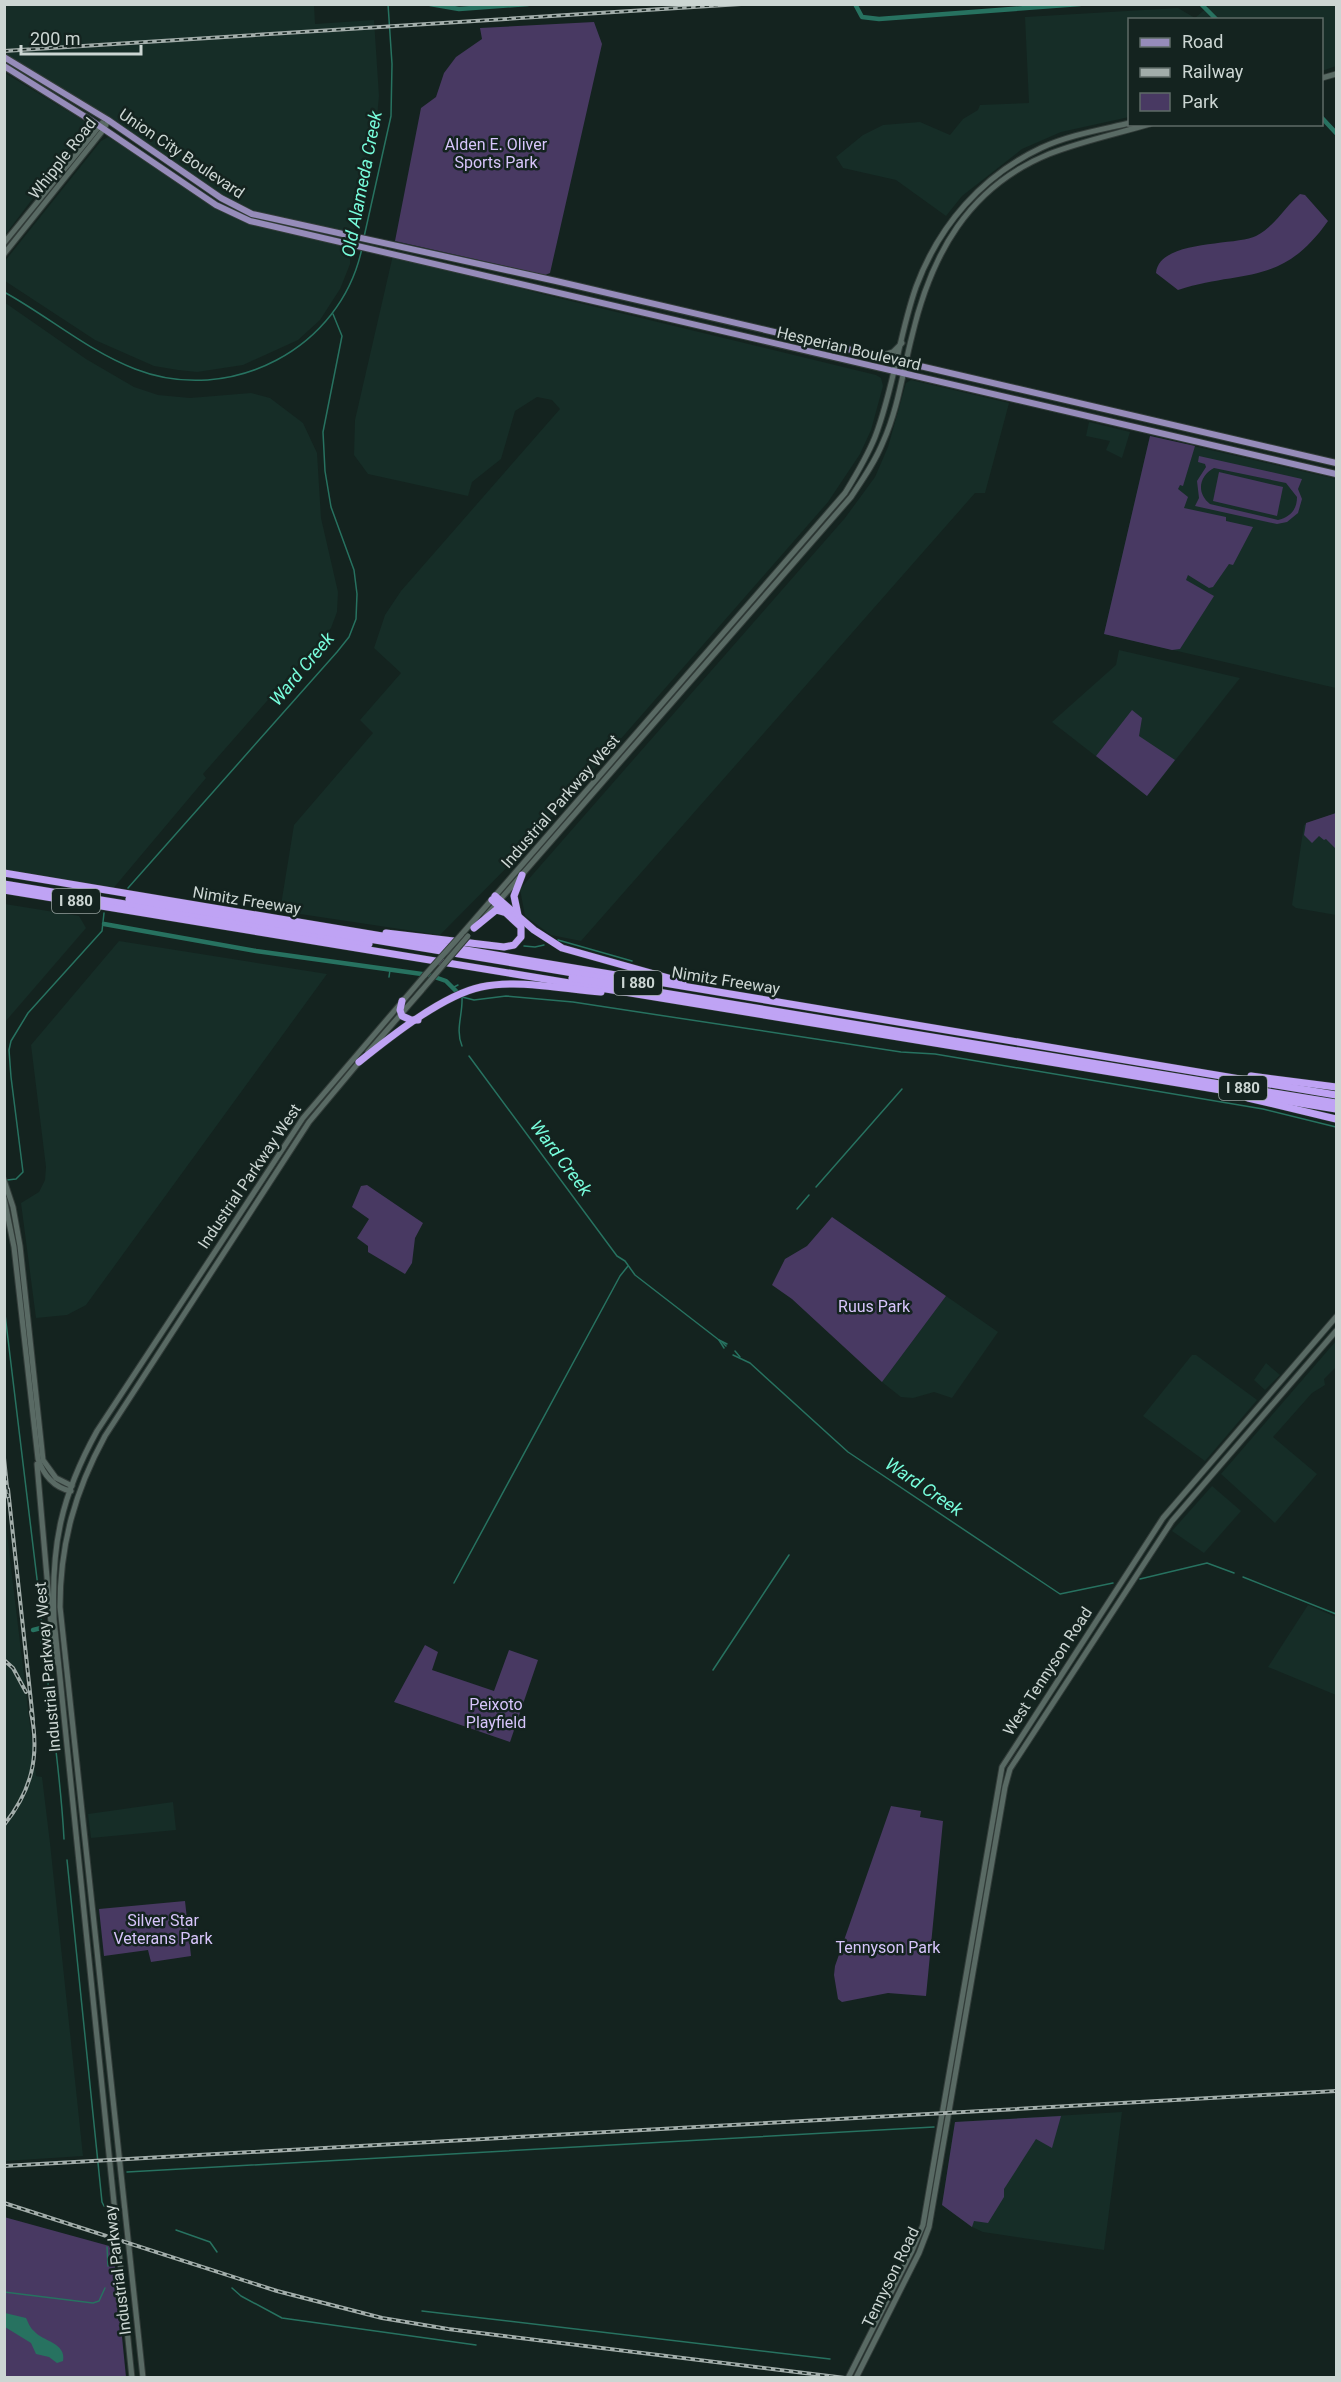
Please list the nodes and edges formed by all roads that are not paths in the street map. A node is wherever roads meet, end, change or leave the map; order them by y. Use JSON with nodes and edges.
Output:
{"nodes":[{"id":1,"x":4,"y":57,"type":"edge"},
{"id":2,"x":4,"y":66,"type":"edge"},
{"id":3,"x":108,"y":120,"type":"junction"},
{"id":4,"x":1128,"y":124,"type":"edge"},
{"id":5,"x":1143,"y":126,"type":"edge"},
{"id":6,"x":101,"y":127,"type":"junction"},
{"id":7,"x":358,"y":238,"type":"joint"},
{"id":8,"x":4,"y":243,"type":"edge"},
{"id":9,"x":356,"y":246,"type":"joint"},
{"id":10,"x":4,"y":254,"type":"edge"},
{"id":11,"x":502,"y":270,"type":"junction"},
{"id":12,"x":488,"y":277,"type":"junction"},
{"id":13,"x":903,"y":342,"type":"junction"},
{"id":14,"x":877,"y":356,"type":"junction"},
{"id":15,"x":902,"y":362,"type":"junction"},
{"id":16,"x":894,"y":372,"type":"junction"},
{"id":17,"x":903,"y":375,"type":"junction"},
{"id":18,"x":1075,"y":404,"type":"junction"},
{"id":19,"x":1057,"y":409,"type":"junction"},
{"id":20,"x":1336,"y":463,"type":"edge"},
{"id":21,"x":1336,"y":474,"type":"edge"},
{"id":22,"x":704,"y":661,"type":"junction"},
{"id":23,"x":4,"y":873,"type":"edge"},
{"id":24,"x":522,"y":875,"type":"junction"},
{"id":25,"x":4,"y":878,"type":"edge"},
{"id":26,"x":4,"y":884,"type":"edge"},
{"id":27,"x":4,"y":890,"type":"edge"},
{"id":28,"x":495,"y":900,"type":"junction"},
{"id":29,"x":508,"y":914,"type":"junction"},
{"id":30,"x":520,"y":917,"type":"junction"},
{"id":31,"x":474,"y":928,"type":"junction"},
{"id":32,"x":354,"y":931,"type":"junction"},
{"id":33,"x":465,"y":936,"type":"junction"},
{"id":34,"x":729,"y":994,"type":"junction"},
{"id":35,"x":643,"y":996,"type":"junction"},
{"id":36,"x":402,"y":1001,"type":"junction"},
{"id":37,"x":401,"y":1013,"type":"junction"},
{"id":38,"x":418,"y":1020,"type":"junction"},
{"id":39,"x":359,"y":1062,"type":"junction"},
{"id":40,"x":1149,"y":1073,"type":"junction"},
{"id":41,"x":1243,"y":1079,"type":"junction"},
{"id":42,"x":1161,"y":1082,"type":"junction"},
{"id":43,"x":1271,"y":1084,"type":"junction"},
{"id":44,"x":1336,"y":1087,"type":"edge"},
{"id":45,"x":1232,"y":1092,"type":"junction"},
{"id":46,"x":1336,"y":1095,"type":"edge"},
{"id":47,"x":1336,"y":1103,"type":"edge"},
{"id":48,"x":1336,"y":1109,"type":"edge"},
{"id":49,"x":1336,"y":1119,"type":"edge"},
{"id":50,"x":4,"y":1180,"type":"edge"},
{"id":51,"x":4,"y":1198,"type":"edge"},
{"id":52,"x":10,"y":1208,"type":"junction"},
{"id":53,"x":1336,"y":1317,"type":"edge"},
{"id":54,"x":1335,"y":1327,"type":"edge"},
{"id":55,"x":38,"y":1459,"type":"junction"},
{"id":56,"x":69,"y":1488,"type":"junction"},
{"id":57,"x":78,"y":1490,"type":"junction"},
{"id":58,"x":59,"y":1665,"type":"junction"},
{"id":59,"x":942,"y":2113,"type":"joint"},
{"id":60,"x":950,"y":2113,"type":"joint"},
{"id":61,"x":118,"y":2159,"type":"joint"},
{"id":62,"x":110,"y":2160,"type":"joint"},
{"id":63,"x":132,"y":2378,"type":"edge"},
{"id":64,"x":143,"y":2378,"type":"edge"},
{"id":65,"x":848,"y":2378,"type":"edge"},
{"id":66,"x":856,"y":2378,"type":"edge"}],
"edges":[{"from":1,"to":3,"type":"main road","name":"Union City Boulevard"},
{"from":2,"to":6,"type":"main road","name":"Union City Boulevard"},
{"from":3,"to":6,"type":"main road","name":"Whipple Road"},
{"from":3,"to":7,"type":"main road","name":"Union City Boulevard"},
{"from":4,"to":13,"type":"main road"},
{"from":5,"to":15,"type":"main road"},
{"from":6,"to":8,"type":"main road","name":"Whipple Road"},
{"from":6,"to":9,"type":"main road","name":"Union City Boulevard"},
{"from":6,"to":10,"type":"main road","name":"Whipple Road"},
{"from":7,"to":11,"type":"main road","name":"Hesperian Boulevard"},
{"from":9,"to":12,"type":"main road","name":"Hesperian Boulevard"},
{"from":11,"to":12,"type":"main road"},
{"from":11,"to":14,"type":"main road","name":"Hesperian Boulevard"},
{"from":12,"to":16,"type":"main road","name":"Hesperian Boulevard"},
{"from":13,"to":14,"type":"main road"},
{"from":13,"to":15,"type":"main road"},
{"from":14,"to":15,"type":"main road","name":"Hesperian Boulevard"},
{"from":15,"to":16,"type":"main road","name":"Industrial Parkway West"},
{"from":15,"to":17,"type":"main road","name":"Industrial Parkway West"},
{"from":15,"to":18,"type":"main road","name":"Hesperian Boulevard"},
{"from":16,"to":17,"type":"main road","name":"Hesperian Boulevard"},
{"from":16,"to":22,"type":"main road","name":"Industrial Parkway West"},
{"from":17,"to":19,"type":"main road","name":"Hesperian Boulevard"},
{"from":17,"to":22,"type":"main road","name":"Industrial Parkway West"},
{"from":18,"to":19,"type":"main road"},
{"from":18,"to":20,"type":"main road","name":"Hesperian Boulevard"},
{"from":19,"to":21,"type":"main road","name":"Hesperian Boulevard"},
{"from":22,"to":24,"type":"main road","name":"Industrial Parkway West"},
{"from":22,"to":28,"type":"main road","name":"Industrial Parkway West"},
{"from":23,"to":32,"type":"highway","name":"Nimitz Freeway","number":"I 880"},
{"from":24,"to":28,"type":"main road","name":"Industrial Parkway West"},
{"from":24,"to":30,"type":"highway"},
{"from":25,"to":43,"type":"highway","number":"I 880"},
{"from":26,"to":40,"type":"highway","number":"I 880"},
{"from":27,"to":35,"type":"highway","name":"Nimitz Freeway","number":"I 880"},
{"from":28,"to":29,"type":"highway"},
{"from":28,"to":30,"type":"highway"},
{"from":28,"to":31,"type":"main road","name":"Industrial Parkway West"},
{"from":28,"to":33,"type":"main road","name":"Industrial Parkway West"},
{"from":29,"to":31,"type":"highway"},
{"from":29,"to":32,"type":"highway"},
{"from":30,"to":34,"type":"highway"},
{"from":31,"to":33,"type":"main road","name":"Industrial Parkway West"},
{"from":32,"to":34,"type":"highway","name":"Nimitz Freeway","number":"I 880"},
{"from":33,"to":36,"type":"main road","name":"Industrial Parkway West","bridge":true},
{"from":33,"to":37,"type":"main road","name":"Industrial Parkway West","bridge":true},
{"from":34,"to":41,"type":"highway","name":"Nimitz Freeway","number":"I 880"},
{"from":35,"to":38,"type":"highway"},
{"from":35,"to":42,"type":"highway","name":"Nimitz Freeway","number":"I 880"},
{"from":36,"to":37,"type":"highway"},
{"from":36,"to":56,"type":"main road","name":"Industrial Parkway West"},
{"from":37,"to":38,"type":"highway"},
{"from":37,"to":39,"type":"main road","name":"Industrial Parkway West"},
{"from":38,"to":39,"type":"highway"},
{"from":39,"to":57,"type":"main road","name":"Industrial Parkway West"},
{"from":40,"to":42,"type":"highway"},
{"from":40,"to":47,"type":"highway","number":"I 880"},
{"from":41,"to":43,"type":"highway","name":"Nimitz Freeway","number":"I 880"},
{"from":41,"to":44,"type":"highway"},
{"from":42,"to":45,"type":"highway","name":"Nimitz Freeway","number":"I 880"},
{"from":43,"to":46,"type":"highway","name":"Nimitz Freeway","number":"I 880"},
{"from":45,"to":48,"type":"highway","name":"Nimitz Freeway","number":"I 880"},
{"from":45,"to":49,"type":"highway"},
{"from":50,"to":52,"type":"main road"},
{"from":51,"to":52,"type":"main road"},
{"from":52,"to":55,"type":"main road"},
{"from":52,"to":56,"type":"main road"},
{"from":53,"to":54,"type":"main road","name":"West Tennyson Road"},
{"from":54,"to":59,"type":"main road","name":"West Tennyson Road"},
{"from":54,"to":60,"type":"main road","name":"West Tennyson Road"},
{"from":55,"to":56,"type":"main road"},
{"from":55,"to":58,"type":"main road"},
{"from":56,"to":57,"type":"main road"},
{"from":56,"to":58,"type":"main road","name":"Industrial Parkway West"},
{"from":57,"to":61,"type":"main road","name":"Industrial Parkway West"},
{"from":58,"to":62,"type":"main road","name":"Industrial Parkway West"},
{"from":59,"to":65,"type":"main road","name":"Tennyson Road"},
{"from":60,"to":66,"type":"main road","name":"Tennyson Road"},
{"from":61,"to":64,"type":"main road","name":"Industrial Parkway"},
{"from":62,"to":63,"type":"main road","name":"Industrial Parkway"}]}
